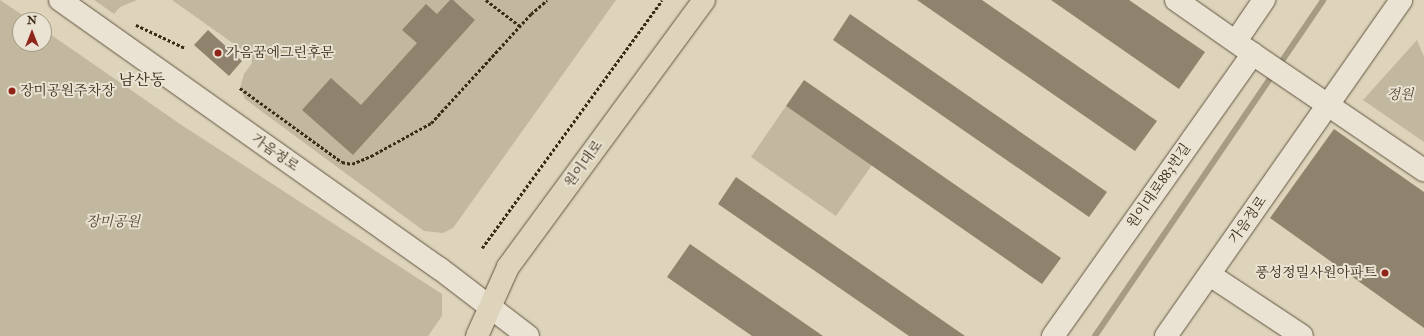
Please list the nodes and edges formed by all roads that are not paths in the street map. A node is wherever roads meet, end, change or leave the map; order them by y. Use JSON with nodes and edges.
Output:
{"nodes":[{"id":1,"x":60,"y":0,"type":"edge"},
{"id":2,"x":704,"y":0,"type":"edge"},
{"id":3,"x":1176,"y":0,"type":"edge"},
{"id":4,"x":1264,"y":0,"type":"edge"},
{"id":5,"x":1401,"y":0,"type":"edge"},
{"id":6,"x":1236,"y":41,"type":"junction"},
{"id":7,"x":1257,"y":57,"type":"junction"},
{"id":8,"x":1322,"y":99,"type":"junction"},
{"id":9,"x":1424,"y":170,"type":"edge"},
{"id":10,"x":1210,"y":275,"type":"junction"},
{"id":11,"x":490,"y":306,"type":"junction"},
{"id":12,"x":477,"y":336,"type":"edge"},
{"id":13,"x":528,"y":336,"type":"edge"},
{"id":14,"x":1053,"y":336,"type":"edge"},
{"id":15,"x":1166,"y":336,"type":"edge"},
{"id":16,"x":1302,"y":336,"type":"edge"}],
"edges":[{"from":1,"to":11,"type":"street","name":"가음정로"},
{"from":2,"to":11,"type":"main road","name":"원이대로"},
{"from":3,"to":6,"type":"street"},
{"from":4,"to":6,"type":"street"},
{"from":5,"to":8,"type":"street"},
{"from":6,"to":7,"type":"street"},
{"from":7,"to":8,"type":"street"},
{"from":7,"to":14,"type":"street","name":"원이대로883번길"},
{"from":8,"to":9,"type":"street"},
{"from":8,"to":10,"type":"street","name":"가음정로"},
{"from":10,"to":15,"type":"street","name":"가음정로"},
{"from":10,"to":16,"type":"street"},
{"from":11,"to":12,"type":"main road","name":"원이대로"},
{"from":11,"to":13,"type":"street","name":"가음정로"}]}
